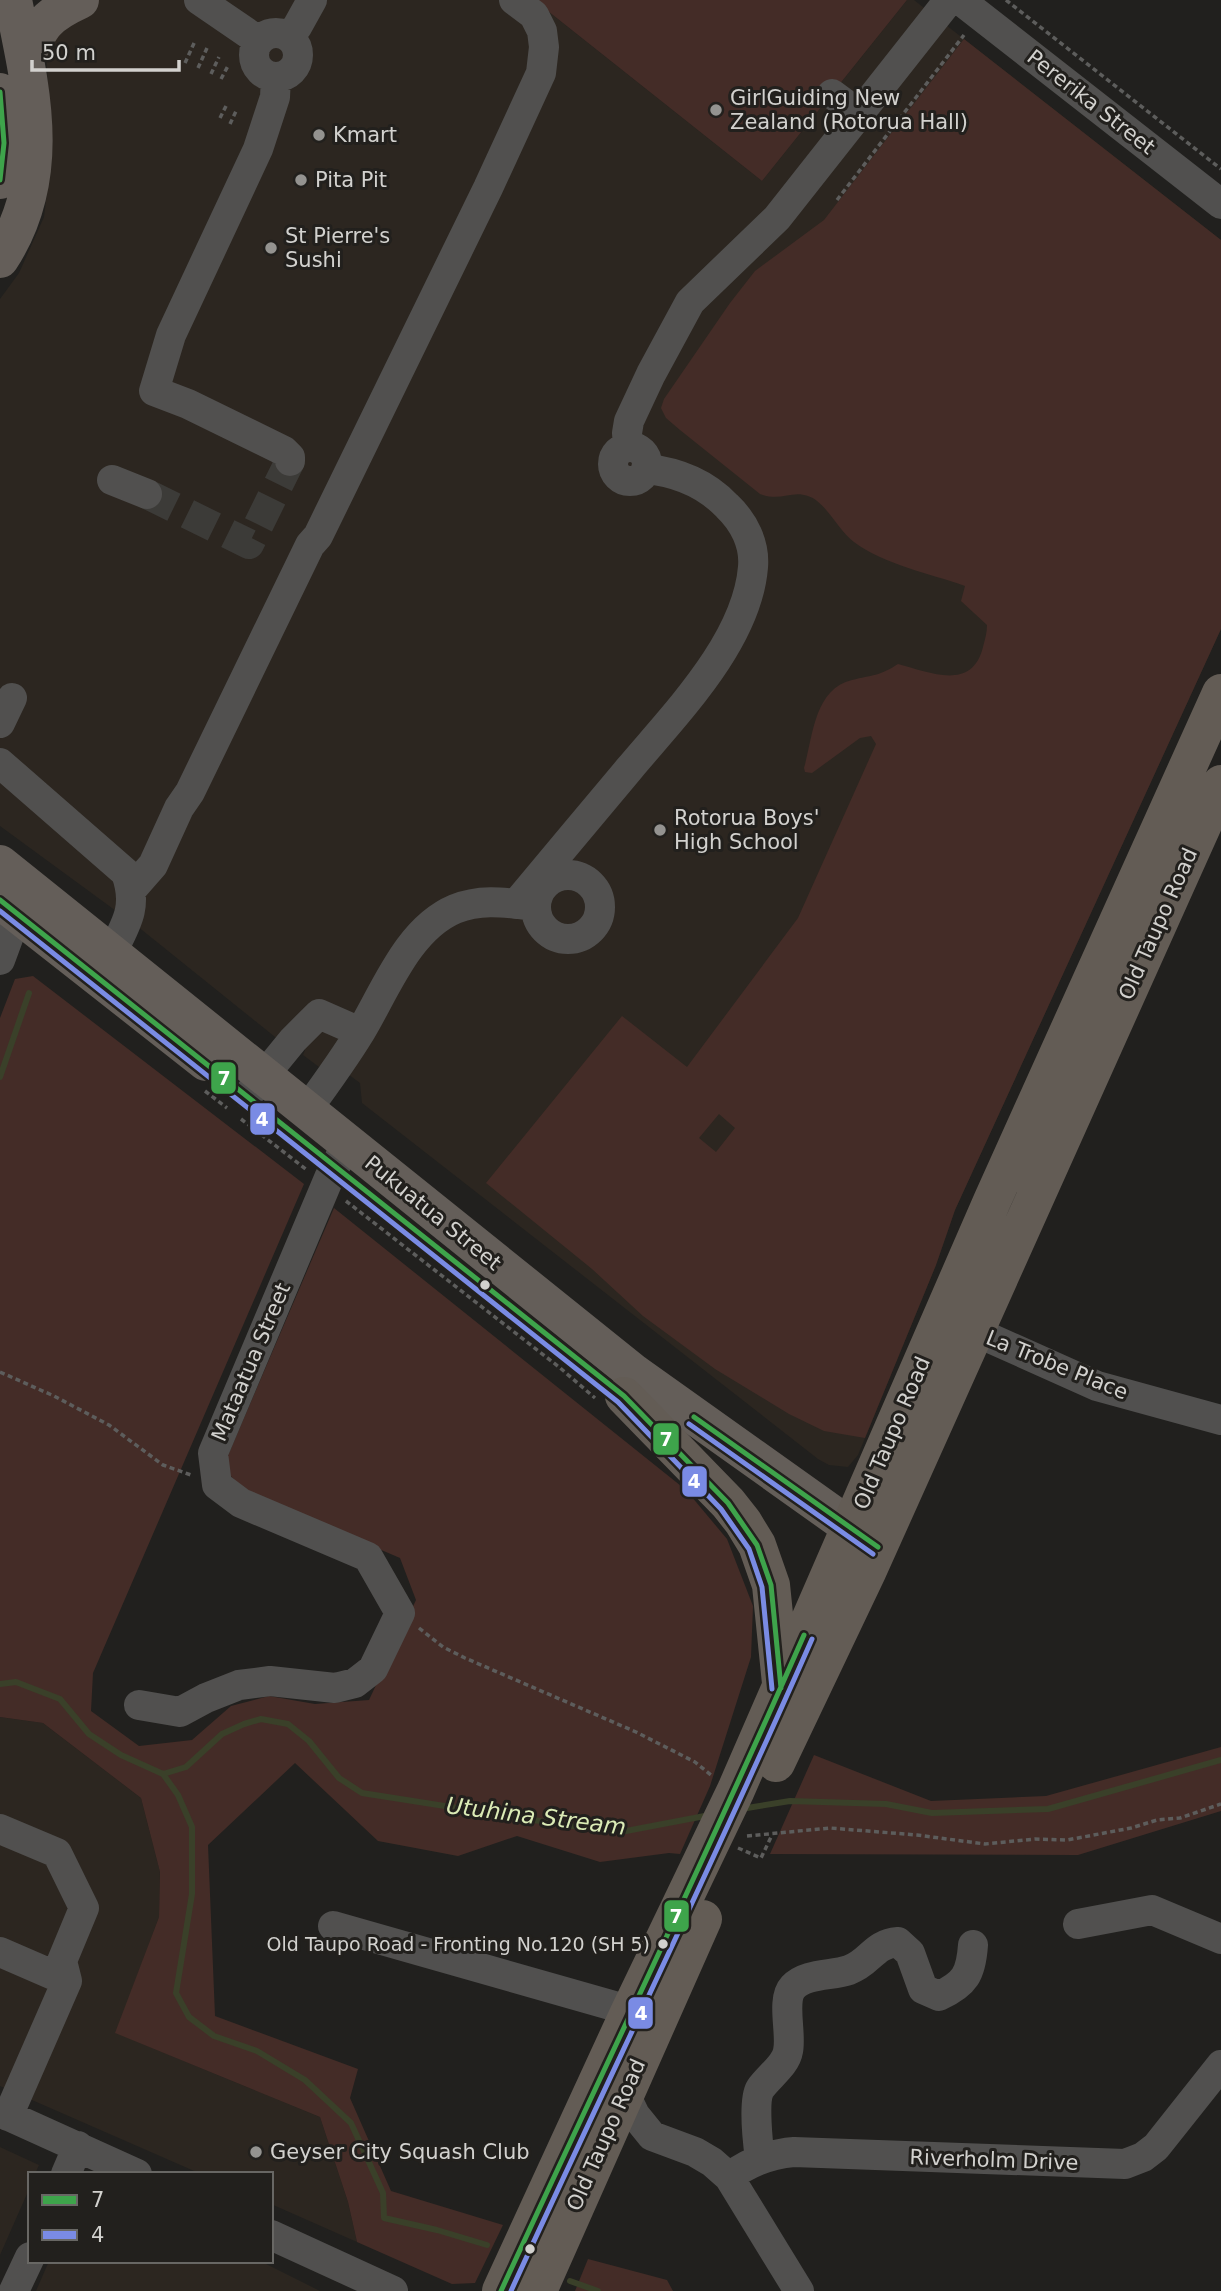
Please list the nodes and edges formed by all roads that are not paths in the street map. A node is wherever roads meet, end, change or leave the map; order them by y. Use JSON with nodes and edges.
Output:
{"nodes":[{"id":1,"x":13,"y":0,"type":"edge"},
{"id":2,"x":80,"y":0,"type":"edge"},
{"id":3,"x":199,"y":0,"type":"edge"},
{"id":4,"x":312,"y":0,"type":"edge"},
{"id":5,"x":514,"y":0,"type":"edge"},
{"id":6,"x":950,"y":0,"type":"edge"},
{"id":7,"x":960,"y":0,"type":"edge"},
{"id":8,"x":288,"y":36,"type":"junction"},
{"id":9,"x":257,"y":44,"type":"junction"},
{"id":10,"x":25,"y":58,"type":"junction"},
{"id":11,"x":276,"y":78,"type":"junction"},
{"id":12,"x":0,"y":92,"type":"edge"},
{"id":13,"x":832,"y":93,"type":"dead end"},
{"id":14,"x":859,"y":114,"type":"junction"},
{"id":15,"x":0,"y":180,"type":"edge"},
{"id":16,"x":1221,"y":204,"type":"edge"},
{"id":17,"x":0,"y":259,"type":"edge"},
{"id":18,"x":290,"y":461,"type":"dead end"},
{"id":19,"x":112,"y":480,"type":"dead end"},
{"id":20,"x":147,"y":494,"type":"tunnel mouth"},
{"id":21,"x":1221,"y":693,"type":"edge"},
{"id":22,"x":0,"y":763,"type":"edge"},
{"id":23,"x":1221,"y":784,"type":"edge"},
{"id":24,"x":586,"y":820,"type":"junction"},
{"id":25,"x":1199,"y":833,"type":"junction"},
{"id":26,"x":581,"y":877,"type":"junction"},
{"id":27,"x":132,"y":889,"type":"junction"},
{"id":28,"x":11,"y":891,"type":"edge"},
{"id":29,"x":1126,"y":901,"type":"junction"},
{"id":30,"x":526,"y":905,"type":"junction"},
{"id":31,"x":1148,"y":944,"type":"junction"},
{"id":32,"x":111,"y":952,"type":"junction"},
{"id":33,"x":0,"y":960,"type":"edge"},
{"id":34,"x":1076,"y":1015,"type":"junction"},
{"id":35,"x":360,"y":1032,"type":"junction"},
{"id":36,"x":256,"y":1086,"type":"junction"},
{"id":37,"x":306,"y":1111,"type":"junction"},
{"id":38,"x":1016,"y":1147,"type":"junction"},
{"id":39,"x":341,"y":1155,"type":"junction"},
{"id":40,"x":974,"y":1331,"type":"junction"},
{"id":41,"x":612,"y":1399,"type":"junction"},
{"id":42,"x":1221,"y":1420,"type":"edge"},
{"id":43,"x":859,"y":1549,"type":"junction"},
{"id":44,"x":781,"y":1688,"type":"junction"},
{"id":45,"x":139,"y":1705,"type":"dead end"},
{"id":46,"x":738,"y":1786,"type":"junction"},
{"id":47,"x":0,"y":1829,"type":"edge"},
{"id":48,"x":1078,"y":1924,"type":"dead end"},
{"id":49,"x":333,"y":1926,"type":"dead end"},
{"id":50,"x":1221,"y":1939,"type":"edge"},
{"id":51,"x":973,"y":1945,"type":"dead end"},
{"id":52,"x":0,"y":1952,"type":"edge"},
{"id":53,"x":67,"y":1981,"type":"junction"},
{"id":54,"x":641,"y":2022,"type":"junction"},
{"id":55,"x":1221,"y":2065,"type":"edge"},
{"id":56,"x":624,"y":2092,"type":"junction"},
{"id":57,"x":4,"y":2114,"type":"edge"},
{"id":58,"x":652,"y":2136,"type":"junction"},
{"id":59,"x":78,"y":2147,"type":"junction"},
{"id":60,"x":597,"y":2153,"type":"junction"},
{"id":61,"x":760,"y":2159,"type":"junction"},
{"id":62,"x":67,"y":2172,"type":"edge"},
{"id":63,"x":133,"y":2172,"type":"edge"},
{"id":64,"x":729,"y":2177,"type":"junction"},
{"id":65,"x":273,"y":2236,"type":"edge"},
{"id":66,"x":28,"y":2261,"type":"edge"},
{"id":67,"x":14,"y":2291,"type":"edge"},
{"id":68,"x":393,"y":2291,"type":"edge"},
{"id":69,"x":501,"y":2291,"type":"edge"},
{"id":70,"x":538,"y":2291,"type":"edge"},
{"id":71,"x":799,"y":2291,"type":"edge"}],
"edges":[{"from":1,"to":10,"type":"main road"},
{"from":2,"to":10,"type":"main road"},
{"from":3,"to":9,"type":"street"},
{"from":4,"to":8,"type":"street"},
{"from":5,"to":27,"type":"street"},
{"from":6,"to":14,"type":"street"},
{"from":7,"to":16,"type":"street","name":"Pererika Street"},
{"from":8,"to":9,"type":"street"},
{"from":8,"to":11,"type":"street"},
{"from":9,"to":11,"type":"street"},
{"from":10,"to":17,"type":"main road"},
{"from":11,"to":18,"type":"street"},
{"from":12,"to":15,"type":"main road"},
{"from":13,"to":14,"type":"street"},
{"from":14,"to":24,"type":"street"},
{"from":19,"to":20,"type":"street"},
{"from":21,"to":29,"type":"highway","name":"Old Taupo Road"},
{"from":22,"to":27,"type":"street"},
{"from":23,"to":25,"type":"highway","name":"Old Taupo Road"},
{"from":24,"to":26,"type":"street"},
{"from":24,"to":30,"type":"street"},
{"from":25,"to":29,"type":"highway"},
{"from":25,"to":31,"type":"highway","name":"Old Taupo Road"},
{"from":26,"to":30,"type":"street"},
{"from":26,"to":30,"type":"street"},
{"from":27,"to":32,"type":"street"},
{"from":28,"to":32,"type":"main road","name":"Pukuatua Street"},
{"from":28,"to":33,"type":"street"},
{"from":28,"to":36,"type":"main road","name":"Pukuatua Street"},
{"from":29,"to":34,"type":"highway","name":"Old Taupo Road"},
{"from":30,"to":35,"type":"street"},
{"from":31,"to":34,"type":"highway"},
{"from":31,"to":40,"type":"highway","name":"Old Taupo Road"},
{"from":32,"to":36,"type":"main road","name":"Pukuatua Street"},
{"from":34,"to":38,"type":"highway","name":"Old Taupo Road"},
{"from":35,"to":36,"type":"street"},
{"from":35,"to":37,"type":"street"},
{"from":36,"to":37,"type":"main road","name":"Pukuatua Street"},
{"from":36,"to":39,"type":"main road","name":"Pukuatua Street"},
{"from":37,"to":39,"type":"main road","name":"Pukuatua Street"},
{"from":38,"to":40,"type":"highway","name":"Old Taupo Road"},
{"from":38,"to":43,"type":"highway","name":"Old Taupo Road"},
{"from":39,"to":41,"type":"main road","name":"Pukuatua Street"},
{"from":39,"to":43,"type":"main road","name":"Pukuatua Street"},
{"from":39,"to":45,"type":"street","name":"Mataatua Street"},
{"from":40,"to":42,"type":"street","name":"La Trobe Place"},
{"from":40,"to":43,"type":"highway","name":"Old Taupo Road"},
{"from":41,"to":43,"type":"main road","name":"Pukuatua Street"},
{"from":41,"to":44,"type":"highway"},
{"from":43,"to":44,"type":"highway","name":"Old Taupo Road"},
{"from":43,"to":46,"type":"highway","name":"Old Taupo Road"},
{"from":44,"to":46,"type":"highway","name":"Old Taupo Road"},
{"from":46,"to":54,"type":"highway","name":"Old Taupo Road"},
{"from":47,"to":53,"type":"street"},
{"from":48,"to":50,"type":"street"},
{"from":49,"to":54,"type":"street"},
{"from":51,"to":61,"type":"street"},
{"from":52,"to":53,"type":"street"},
{"from":53,"to":57,"type":"street"},
{"from":54,"to":56,"type":"highway","name":"Old Taupo Road"},
{"from":54,"to":69,"type":"highway","name":"Old Taupo Road"},
{"from":55,"to":61,"type":"street","name":"Riverholm Drive"},
{"from":56,"to":58,"type":"street"},
{"from":56,"to":60,"type":"highway","name":"Old Taupo Road"},
{"from":57,"to":59,"type":"street"},
{"from":58,"to":60,"type":"street"},
{"from":58,"to":64,"type":"street"},
{"from":59,"to":62,"type":"street"},
{"from":59,"to":63,"type":"street"},
{"from":60,"to":70,"type":"highway","name":"Old Taupo Road"},
{"from":61,"to":64,"type":"street","name":"Riverholm Drive"},
{"from":64,"to":71,"type":"street"},
{"from":65,"to":68,"type":"street"},
{"from":66,"to":67,"type":"street"}]}
